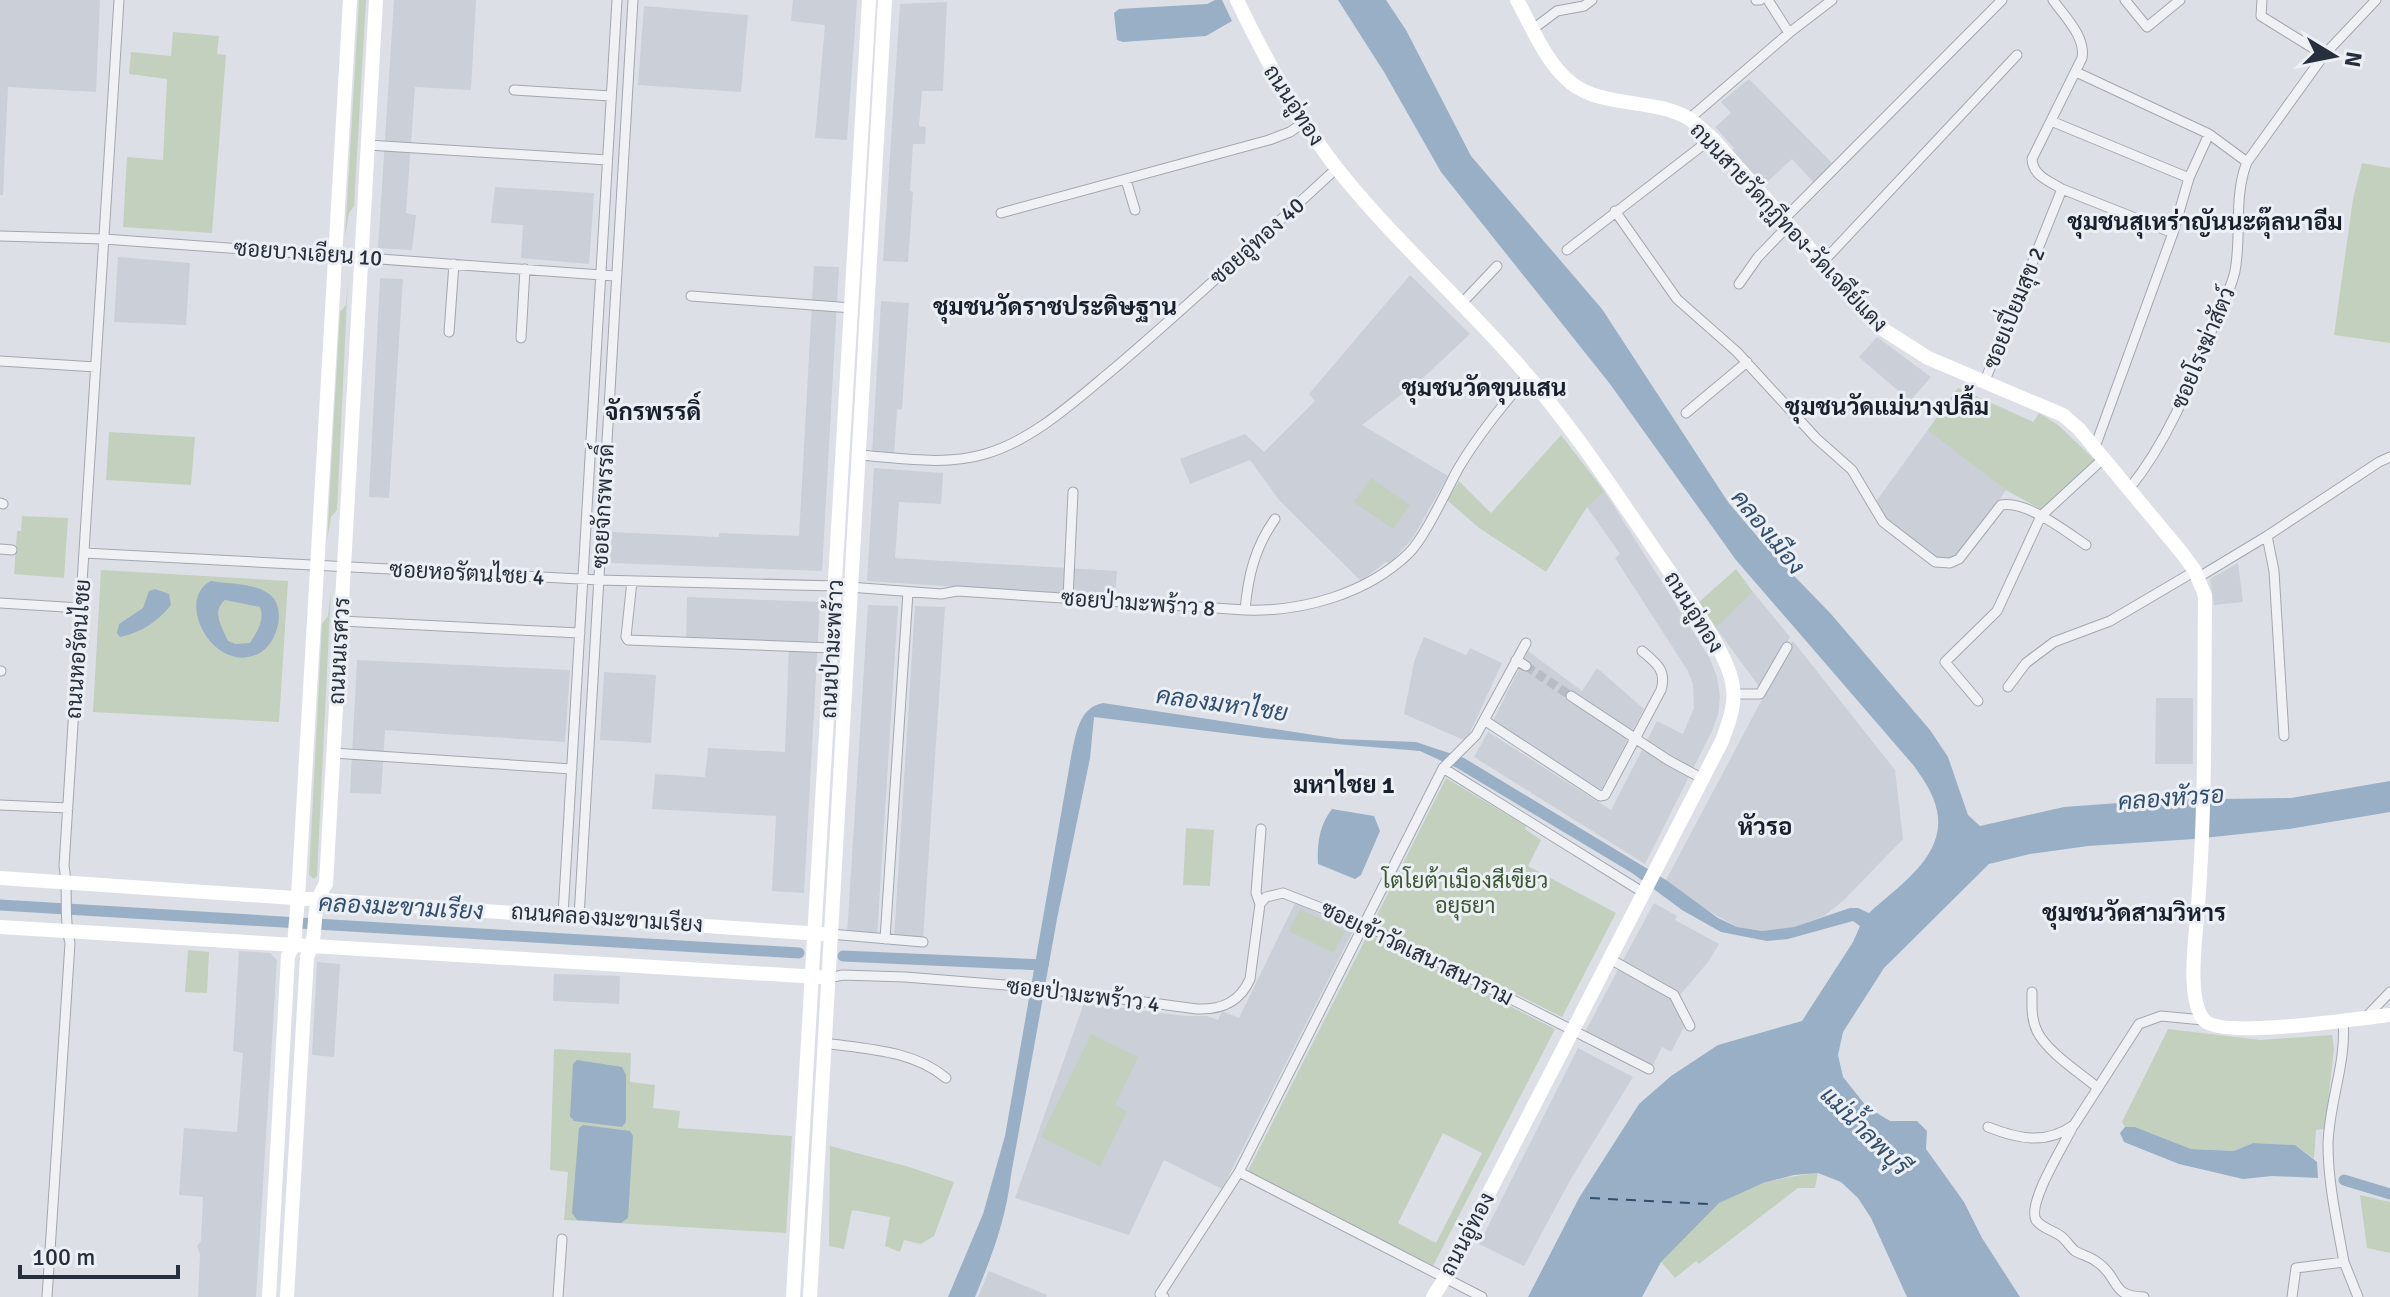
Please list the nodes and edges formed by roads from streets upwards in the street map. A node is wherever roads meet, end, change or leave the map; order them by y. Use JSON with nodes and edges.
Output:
{"nodes":[{"id":1,"x":119,"y":0,"type":"edge"},
{"id":2,"x":350,"y":0,"type":"edge"},
{"id":3,"x":376,"y":0,"type":"edge"},
{"id":4,"x":617,"y":0,"type":"edge"},
{"id":5,"x":633,"y":0,"type":"edge"},
{"id":6,"x":869,"y":0,"type":"edge"},
{"id":7,"x":885,"y":0,"type":"edge"},
{"id":8,"x":1237,"y":0,"type":"edge"},
{"id":9,"x":1517,"y":0,"type":"edge"},
{"id":10,"x":1592,"y":0,"type":"edge"},
{"id":11,"x":1768,"y":0,"type":"edge"},
{"id":12,"x":1832,"y":0,"type":"edge"},
{"id":13,"x":2002,"y":0,"type":"edge"},
{"id":14,"x":2053,"y":0,"type":"edge"},
{"id":15,"x":2125,"y":0,"type":"edge"},
{"id":16,"x":2180,"y":0,"type":"edge"},
{"id":17,"x":2262,"y":0,"type":"edge"},
{"id":18,"x":2361,"y":0,"type":"edge"},
{"id":19,"x":2376,"y":0,"type":"edge"},
{"id":20,"x":2359,"y":15,"type":"junction"},
{"id":21,"x":1533,"y":29,"type":"junction"},
{"id":22,"x":1789,"y":33,"type":"junction"},
{"id":23,"x":2017,"y":55,"type":"dead end"},
{"id":24,"x":2324,"y":55,"type":"junction"},
{"id":25,"x":613,"y":61,"type":"junction"},
{"id":26,"x":629,"y":63,"type":"junction"},
{"id":27,"x":2076,"y":72,"type":"junction"},
{"id":28,"x":514,"y":90,"type":"dead end"},
{"id":29,"x":611,"y":96,"type":"junction"},
{"id":30,"x":1689,"y":119,"type":"junction"},
{"id":31,"x":2051,"y":121,"type":"junction"},
{"id":32,"x":1303,"y":123,"type":"junction"},
{"id":33,"x":2209,"y":134,"type":"junction"},
{"id":34,"x":1712,"y":138,"type":"junction"},
{"id":35,"x":368,"y":145,"type":"junction"},
{"id":36,"x":607,"y":160,"type":"junction"},
{"id":37,"x":2247,"y":162,"type":"junction"},
{"id":38,"x":1337,"y":168,"type":"junction"},
{"id":39,"x":2189,"y":178,"type":"junction"},
{"id":40,"x":1126,"y":180,"type":"junction"},
{"id":41,"x":2062,"y":189,"type":"junction"},
{"id":42,"x":1135,"y":210,"type":"dead end"},
{"id":43,"x":1615,"y":211,"type":"junction"},
{"id":44,"x":1001,"y":213,"type":"dead end"},
{"id":45,"x":1785,"y":223,"type":"junction"},
{"id":46,"x":2173,"y":233,"type":"junction"},
{"id":47,"x":0,"y":236,"type":"edge"},
{"id":48,"x":104,"y":239,"type":"junction"},
{"id":49,"x":1567,"y":250,"type":"dead end"},
{"id":50,"x":335,"y":256,"type":"junction"},
{"id":51,"x":361,"y":257,"type":"junction"},
{"id":52,"x":454,"y":264,"type":"junction"},
{"id":53,"x":1821,"y":264,"type":"junction"},
{"id":54,"x":1497,"y":266,"type":"dead end"},
{"id":55,"x":525,"y":269,"type":"junction"},
{"id":56,"x":600,"y":275,"type":"junction"},
{"id":57,"x":615,"y":276,"type":"junction"},
{"id":58,"x":1739,"y":284,"type":"dead end"},
{"id":59,"x":691,"y":296,"type":"dead end"},
{"id":60,"x":1461,"y":304,"type":"junction"},
{"id":61,"x":852,"y":308,"type":"junction"},
{"id":62,"x":449,"y":332,"type":"dead end"},
{"id":63,"x":521,"y":338,"type":"dead end"},
{"id":64,"x":0,"y":361,"type":"edge"},
{"id":65,"x":1747,"y":362,"type":"junction"},
{"id":66,"x":96,"y":367,"type":"junction"},
{"id":67,"x":1528,"y":375,"type":"junction"},
{"id":68,"x":1984,"y":383,"type":"junction"},
{"id":69,"x":1686,"y":413,"type":"dead end"},
{"id":70,"x":2100,"y":453,"type":"junction"},
{"id":71,"x":859,"y":455,"type":"junction"},
{"id":72,"x":2390,"y":457,"type":"edge"},
{"id":73,"x":589,"y":479,"type":"junction"},
{"id":74,"x":605,"y":481,"type":"junction"},
{"id":75,"x":2129,"y":489,"type":"junction"},
{"id":76,"x":1073,"y":492,"type":"dead end"},
{"id":77,"x":2041,"y":516,"type":"junction"},
{"id":78,"x":1275,"y":519,"type":"dead end"},
{"id":79,"x":2267,"y":536,"type":"junction"},
{"id":80,"x":2086,"y":545,"type":"dead end"},
{"id":81,"x":0,"y":549,"type":"edge"},
{"id":82,"x":12,"y":550,"type":"dead end"},
{"id":83,"x":84,"y":553,"type":"junction"},
{"id":84,"x":316,"y":565,"type":"junction"},
{"id":85,"x":344,"y":567,"type":"junction"},
{"id":86,"x":2197,"y":574,"type":"junction"},
{"id":87,"x":583,"y":579,"type":"junction"},
{"id":88,"x":599,"y":580,"type":"junction"},
{"id":89,"x":632,"y":581,"type":"junction"},
{"id":90,"x":843,"y":587,"type":"junction"},
{"id":91,"x":908,"y":592,"type":"junction"},
{"id":92,"x":1068,"y":598,"type":"junction"},
{"id":93,"x":0,"y":603,"type":"edge"},
{"id":94,"x":81,"y":608,"type":"junction"},
{"id":95,"x":1245,"y":610,"type":"junction"},
{"id":96,"x":341,"y":621,"type":"junction"},
{"id":97,"x":580,"y":633,"type":"junction"},
{"id":98,"x":1526,"y":643,"type":"dead end"},
{"id":99,"x":1787,"y":647,"type":"dead end"},
{"id":100,"x":832,"y":648,"type":"junction"},
{"id":101,"x":1642,"y":651,"type":"dead end"},
{"id":102,"x":1516,"y":660,"type":"junction"},
{"id":103,"x":1526,"y":666,"type":"tunnel mouth"},
{"id":104,"x":2008,"y":687,"type":"dead end"},
{"id":105,"x":1733,"y":694,"type":"junction"},
{"id":106,"x":1571,"y":696,"type":"tunnel mouth"},
{"id":107,"x":1978,"y":701,"type":"dead end"},
{"id":108,"x":1484,"y":720,"type":"junction"},
{"id":109,"x":575,"y":723,"type":"junction"},
{"id":110,"x":591,"y":724,"type":"junction"},
{"id":111,"x":2284,"y":736,"type":"dead end"},
{"id":112,"x":1636,"y":739,"type":"junction"},
{"id":113,"x":333,"y":753,"type":"junction"},
{"id":114,"x":1446,"y":766,"type":"junction"},
{"id":115,"x":572,"y":769,"type":"junction"},
{"id":116,"x":1703,"y":779,"type":"junction"},
{"id":117,"x":0,"y":805,"type":"edge"},
{"id":118,"x":68,"y":808,"type":"junction"},
{"id":119,"x":1261,"y":829,"type":"dead end"},
{"id":120,"x":568,"y":837,"type":"junction"},
{"id":121,"x":584,"y":838,"type":"junction"},
{"id":122,"x":0,"y":878,"type":"edge"},
{"id":123,"x":1649,"y":884,"type":"junction"},
{"id":124,"x":67,"y":888,"type":"junction"},
{"id":125,"x":297,"y":902,"type":"junction"},
{"id":126,"x":316,"y":903,"type":"junction"},
{"id":127,"x":1260,"y":904,"type":"junction"},
{"id":128,"x":563,"y":915,"type":"junction"},
{"id":129,"x":579,"y":917,"type":"junction"},
{"id":130,"x":66,"y":925,"type":"junction"},
{"id":131,"x":1365,"y":925,"type":"junction"},
{"id":132,"x":0,"y":927,"type":"edge"},
{"id":133,"x":823,"y":934,"type":"junction"},
{"id":134,"x":294,"y":939,"type":"junction"},
{"id":135,"x":885,"y":939,"type":"junction"},
{"id":136,"x":313,"y":940,"type":"junction"},
{"id":137,"x":923,"y":942,"type":"dead end"},
{"id":138,"x":1610,"y":959,"type":"junction"},
{"id":139,"x":812,"y":977,"type":"junction"},
{"id":140,"x":828,"y":978,"type":"junction"},
{"id":141,"x":2032,"y":992,"type":"dead end"},
{"id":142,"x":2390,"y":992,"type":"edge"},
{"id":143,"x":2390,"y":1015,"type":"edge"},
{"id":144,"x":2365,"y":1018,"type":"junction"},
{"id":145,"x":2203,"y":1020,"type":"junction"},
{"id":146,"x":2343,"y":1020,"type":"junction"},
{"id":147,"x":1690,"y":1026,"type":"dead end"},
{"id":148,"x":1573,"y":1029,"type":"junction"},
{"id":149,"x":824,"y":1043,"type":"junction"},
{"id":150,"x":1649,"y":1069,"type":"dead end"},
{"id":151,"x":946,"y":1078,"type":"dead end"},
{"id":152,"x":2098,"y":1088,"type":"junction"},
{"id":153,"x":2074,"y":1125,"type":"junction"},
{"id":154,"x":1988,"y":1127,"type":"dead end"},
{"id":155,"x":802,"y":1146,"type":"junction"},
{"id":156,"x":818,"y":1147,"type":"junction"},
{"id":157,"x":1239,"y":1172,"type":"junction"},
{"id":158,"x":562,"y":1239,"type":"dead end"},
{"id":159,"x":272,"y":1242,"type":"junction"},
{"id":160,"x":290,"y":1243,"type":"junction"},
{"id":161,"x":2344,"y":1262,"type":"junction"},
{"id":162,"x":1445,"y":1278,"type":"junction"},
{"id":163,"x":1162,"y":1295,"type":"edge"},
{"id":164,"x":47,"y":1297,"type":"edge"},
{"id":165,"x":269,"y":1297,"type":"edge"},
{"id":166,"x":287,"y":1297,"type":"edge"},
{"id":167,"x":558,"y":1297,"type":"edge"},
{"id":168,"x":793,"y":1297,"type":"edge"},
{"id":169,"x":810,"y":1297,"type":"edge"},
{"id":170,"x":1433,"y":1297,"type":"edge"},
{"id":171,"x":1482,"y":1297,"type":"edge"},
{"id":172,"x":2144,"y":1297,"type":"edge"},
{"id":173,"x":2292,"y":1297,"type":"edge"},
{"id":174,"x":2358,"y":1297,"type":"edge"}],
"edges":[{"from":1,"to":48,"type":"street","name":"ถนนหอรัตนไชย"},
{"from":2,"to":50,"type":"street","name":"ถนนนเรศวร"},
{"from":3,"to":35,"type":"street","name":"ถนนนเรศวร"},
{"from":4,"to":25,"type":"street","name":"ซอยจักรพรรดิ์"},
{"from":5,"to":26,"type":"street","name":"ซอยจักรพรรดิ์"},
{"from":6,"to":61,"type":"street","name":"ถนนป่ามะพร้าว"},
{"from":7,"to":71,"type":"street","name":"ถนนป่ามะพร้าว"},
{"from":8,"to":32,"type":"street","name":"ถนนอู่ทอง"},
{"from":9,"to":21,"type":"street","name":"ถนนสายวัดกุฎีทอง-วัดเจดีย์แดง"},
{"from":10,"to":21,"type":"street"},
{"from":11,"to":22,"type":"street"},
{"from":12,"to":22,"type":"street"},
{"from":13,"to":45,"type":"street"},
{"from":14,"to":27,"type":"street"},
{"from":15,"to":16,"type":"street"},
{"from":17,"to":24,"type":"street"},
{"from":18,"to":20,"type":"street"},
{"from":19,"to":20,"type":"street","name":"ซอยโรงฆ่าสัตว์"},
{"from":20,"to":24,"type":"street","name":"ซอยโรงฆ่าสัตว์"},
{"from":21,"to":30,"type":"street","name":"ถนนสายวัดกุฎีทอง-วัดเจดีย์แดง"},
{"from":22,"to":30,"type":"street"},
{"from":23,"to":53,"type":"street"},
{"from":24,"to":37,"type":"street","name":"ซอยโรงฆ่าสัตว์"},
{"from":25,"to":26,"type":"street"},
{"from":25,"to":29,"type":"street","name":"ซอยจักรพรรดิ์"},
{"from":26,"to":57,"type":"street","name":"ซอยจักรพรรดิ์"},
{"from":27,"to":31,"type":"street"},
{"from":27,"to":33,"type":"street"},
{"from":28,"to":29,"type":"street"},
{"from":29,"to":36,"type":"street","name":"ซอยจักรพรรดิ์"},
{"from":30,"to":34,"type":"street","name":"ถนนสายวัดกุฎีทอง-วัดเจดีย์แดง"},
{"from":31,"to":39,"type":"street"},
{"from":31,"to":41,"type":"street"},
{"from":32,"to":38,"type":"street","name":"ถนนอู่ทอง"},
{"from":32,"to":40,"type":"street"},
{"from":33,"to":37,"type":"street"},
{"from":33,"to":39,"type":"street"},
{"from":34,"to":43,"type":"street"},
{"from":34,"to":45,"type":"street","name":"ถนนสายวัดกุฎีทอง-วัดเจดีย์แดง"},
{"from":35,"to":36,"type":"street"},
{"from":35,"to":51,"type":"street","name":"ถนนนเรศวร"},
{"from":36,"to":56,"type":"street","name":"ซอยจักรพรรดิ์"},
{"from":37,"to":75,"type":"street","name":"ซอยโรงฆ่าสัตว์"},
{"from":38,"to":60,"type":"street","name":"ถนนอู่ทอง"},
{"from":38,"to":71,"type":"street","name":"ซอยอู่ทอง 40"},
{"from":39,"to":46,"type":"street"},
{"from":40,"to":42,"type":"street"},
{"from":40,"to":44,"type":"street"},
{"from":41,"to":46,"type":"street"},
{"from":41,"to":68,"type":"street","name":"ซอยเปี่ยมสุข 2"},
{"from":43,"to":49,"type":"street"},
{"from":43,"to":65,"type":"street"},
{"from":45,"to":53,"type":"street","name":"ถนนสายวัดกุฎีทอง-วัดเจดีย์แดง"},
{"from":45,"to":58,"type":"street"},
{"from":46,"to":70,"type":"street"},
{"from":47,"to":48,"type":"street","name":"ซอยบางเอียน 10"},
{"from":48,"to":50,"type":"street","name":"ซอยบางเอียน 10"},
{"from":48,"to":66,"type":"street","name":"ถนนหอรัตนไชย"},
{"from":50,"to":51,"type":"street","name":"ซอยบางเอียน 10"},
{"from":50,"to":84,"type":"street","name":"ถนนนเรศวร"},
{"from":51,"to":52,"type":"street","name":"ซอยบางเอียน 10"},
{"from":51,"to":85,"type":"street","name":"ถนนนเรศวร"},
{"from":52,"to":55,"type":"street","name":"ซอยบางเอียน 10"},
{"from":52,"to":62,"type":"street"},
{"from":53,"to":68,"type":"street","name":"ถนนสายวัดกุฎีทอง-วัดเจดีย์แดง"},
{"from":54,"to":60,"type":"street"},
{"from":55,"to":56,"type":"street","name":"ซอยบางเอียน 10"},
{"from":55,"to":63,"type":"street"},
{"from":56,"to":57,"type":"street","name":"ซอยบางเอียน 10"},
{"from":56,"to":73,"type":"street","name":"ซอยจักรพรรดิ์"},
{"from":57,"to":74,"type":"street","name":"ซอยจักรพรรดิ์"},
{"from":59,"to":61,"type":"street"},
{"from":60,"to":67,"type":"street","name":"ถนนอู่ทอง"},
{"from":61,"to":90,"type":"street","name":"ถนนป่ามะพร้าว"},
{"from":64,"to":66,"type":"street"},
{"from":65,"to":69,"type":"street"},
{"from":65,"to":77,"type":"street"},
{"from":66,"to":83,"type":"street","name":"ถนนหอรัตนไชย"},
{"from":67,"to":95,"type":"street","name":"ซอยป่ามะพร้าว 8"},
{"from":67,"to":105,"type":"street","name":"ถนนอู่ทอง"},
{"from":68,"to":70,"type":"street","name":"ถนนสายวัดกุฎีทอง-วัดเจดีย์แดง"},
{"from":70,"to":75,"type":"street","name":"ถนนสายวัดกุฎีทอง-วัดเจดีย์แดง"},
{"from":70,"to":77,"type":"street"},
{"from":71,"to":90,"type":"street","name":"ถนนป่ามะพร้าว"},
{"from":72,"to":79,"type":"street"},
{"from":73,"to":74,"type":"street"},
{"from":73,"to":87,"type":"street","name":"ซอยจักรพรรดิ์"},
{"from":74,"to":88,"type":"street","name":"ซอยจักรพรรดิ์"},
{"from":75,"to":86,"type":"street","name":"ถนนสายวัดกุฎีทอง-วัดเจดีย์แดง"},
{"from":76,"to":92,"type":"street"},
{"from":77,"to":80,"type":"street"},
{"from":77,"to":107,"type":"street"},
{"from":78,"to":95,"type":"street"},
{"from":79,"to":86,"type":"street"},
{"from":79,"to":111,"type":"street"},
{"from":81,"to":82,"type":"street"},
{"from":83,"to":84,"type":"street","name":"ซอยหอรัตนไชย 4"},
{"from":83,"to":94,"type":"street","name":"ถนนหอรัตนไชย"},
{"from":84,"to":85,"type":"street","name":"ซอยหอรัตนไชย 4"},
{"from":84,"to":125,"type":"street","name":"ถนนนเรศวร"},
{"from":85,"to":87,"type":"street","name":"ซอยหอรัตนไชย 4"},
{"from":85,"to":96,"type":"street","name":"ถนนนเรศวร"},
{"from":86,"to":104,"type":"street"},
{"from":86,"to":145,"type":"street"},
{"from":87,"to":88,"type":"street","name":"ซอยหอรัตนไชย 4"},
{"from":87,"to":97,"type":"street","name":"ซอยจักรพรรดิ์"},
{"from":88,"to":89,"type":"street","name":"ซอยหอรัตนไชย 4"},
{"from":88,"to":110,"type":"street","name":"ซอยจักรพรรดิ์"},
{"from":89,"to":90,"type":"street","name":"ซอยหอรัตนไชย 4"},
{"from":89,"to":100,"type":"street"},
{"from":90,"to":91,"type":"street","name":"ซอยป่ามะพร้าว 8"},
{"from":90,"to":100,"type":"street","name":"ถนนป่ามะพร้าว"},
{"from":90,"to":133,"type":"street","name":"ถนนป่ามะพร้าว"},
{"from":91,"to":92,"type":"street","name":"ซอยป่ามะพร้าว 8"},
{"from":91,"to":135,"type":"street"},
{"from":92,"to":95,"type":"street","name":"ซอยป่ามะพร้าว 8"},
{"from":93,"to":94,"type":"street"},
{"from":94,"to":118,"type":"street","name":"ถนนหอรัตนไชย"},
{"from":96,"to":97,"type":"street"},
{"from":96,"to":113,"type":"street","name":"ถนนนเรศวร"},
{"from":97,"to":109,"type":"street","name":"ซอยจักรพรรดิ์"},
{"from":98,"to":102,"type":"street"},
{"from":99,"to":105,"type":"street"},
{"from":100,"to":133,"type":"street","name":"ถนนป่ามะพร้าว"},
{"from":101,"to":112,"type":"street"},
{"from":102,"to":103,"type":"street"},
{"from":102,"to":108,"type":"street"},
{"from":105,"to":116,"type":"street","name":"ถนนอู่ทอง"},
{"from":106,"to":112,"type":"street"},
{"from":108,"to":112,"type":"street"},
{"from":108,"to":114,"type":"street"},
{"from":109,"to":110,"type":"street"},
{"from":109,"to":115,"type":"street","name":"ซอยจักรพรรดิ์"},
{"from":110,"to":121,"type":"street","name":"ซอยจักรพรรดิ์"},
{"from":112,"to":116,"type":"street"},
{"from":113,"to":115,"type":"street"},
{"from":113,"to":126,"type":"street","name":"ถนนนเรศวร"},
{"from":114,"to":123,"type":"street"},
{"from":114,"to":131,"type":"street"},
{"from":115,"to":120,"type":"street","name":"ซอยจักรพรรดิ์"},
{"from":116,"to":123,"type":"street","name":"ถนนอู่ทอง"},
{"from":117,"to":118,"type":"street"},
{"from":118,"to":124,"type":"street","name":"ถนนหอรัตนไชย"},
{"from":119,"to":127,"type":"street"},
{"from":120,"to":121,"type":"street"},
{"from":120,"to":128,"type":"street","name":"ซอยจักรพรรดิ์"},
{"from":121,"to":129,"type":"street","name":"ซอยจักรพรรดิ์"},
{"from":122,"to":124,"type":"street","name":"ถนนคลองมะขามเรียง"},
{"from":123,"to":138,"type":"street","name":"ถนนอู่ทอง"},
{"from":124,"to":125,"type":"street","name":"ถนนคลองมะขามเรียง"},
{"from":124,"to":130,"type":"street","name":"ถนนหอรัตนไชย"},
{"from":125,"to":126,"type":"street","name":"ถนนคลองมะขามเรียง"},
{"from":125,"to":134,"type":"street","name":"ถนนนเรศวร"},
{"from":126,"to":128,"type":"street","name":"ถนนคลองมะขามเรียง"},
{"from":126,"to":136,"type":"street","name":"ถนนนเรศวร"},
{"from":127,"to":131,"type":"street","name":"ซอยเข้าวัดเสนาสนาราม"},
{"from":127,"to":140,"type":"street","name":"ซอยป่ามะพร้าว 4"},
{"from":128,"to":129,"type":"street","name":"ถนนคลองมะขามเรียง"},
{"from":129,"to":133,"type":"street","name":"ถนนคลองมะขามเรียง"},
{"from":130,"to":132,"type":"street","name":"ถนนคลองมะขามเรียง"},
{"from":130,"to":134,"type":"street","name":"ถนนคลองมะขามเรียง"},
{"from":130,"to":164,"type":"street","name":"ถนนหอรัตนไชย"},
{"from":131,"to":148,"type":"street","name":"ซอยเข้าวัดเสนาสนาราม"},
{"from":131,"to":157,"type":"street"},
{"from":133,"to":135,"type":"street"},
{"from":133,"to":139,"type":"street","name":"ถนนป่ามะพร้าว"},
{"from":133,"to":140,"type":"street","name":"ถนนป่ามะพร้าว"},
{"from":134,"to":136,"type":"street","name":"ถนนคลองมะขามเรียง"},
{"from":134,"to":159,"type":"street","name":"ถนนนเรศวร"},
{"from":135,"to":137,"type":"street"},
{"from":136,"to":139,"type":"street","name":"ถนนคลองมะขามเรียง"},
{"from":136,"to":160,"type":"street","name":"ถนนนเรศวร"},
{"from":138,"to":147,"type":"street"},
{"from":138,"to":148,"type":"street","name":"ถนนอู่ทอง"},
{"from":139,"to":140,"type":"street","name":"ถนนคลองมะขามเรียง"},
{"from":139,"to":155,"type":"street","name":"ถนนป่ามะพร้าว"},
{"from":140,"to":149,"type":"street","name":"ถนนป่ามะพร้าว"},
{"from":141,"to":152,"type":"street"},
{"from":142,"to":144,"type":"street"},
{"from":143,"to":144,"type":"street"},
{"from":144,"to":146,"type":"street"},
{"from":145,"to":146,"type":"street"},
{"from":145,"to":152,"type":"street"},
{"from":146,"to":161,"type":"street"},
{"from":148,"to":150,"type":"street","name":"ซอยเข้าวัดเสนาสนาราม"},
{"from":148,"to":162,"type":"street","name":"ถนนอู่ทอง"},
{"from":149,"to":151,"type":"street"},
{"from":149,"to":156,"type":"street","name":"ถนนป่ามะพร้าว"},
{"from":152,"to":153,"type":"street"},
{"from":153,"to":154,"type":"street"},
{"from":153,"to":172,"type":"street"},
{"from":155,"to":156,"type":"street"},
{"from":155,"to":168,"type":"street","name":"ถนนป่ามะพร้าว"},
{"from":156,"to":169,"type":"street","name":"ถนนป่ามะพร้าว"},
{"from":157,"to":162,"type":"street"},
{"from":157,"to":163,"type":"street"},
{"from":158,"to":167,"type":"street"},
{"from":159,"to":160,"type":"street"},
{"from":159,"to":165,"type":"street","name":"ถนนนเรศวร"},
{"from":160,"to":166,"type":"street","name":"ถนนนเรศวร"},
{"from":161,"to":173,"type":"street"},
{"from":161,"to":174,"type":"street"},
{"from":162,"to":170,"type":"street","name":"ถนนอู่ทอง"},
{"from":162,"to":171,"type":"street"}]}
